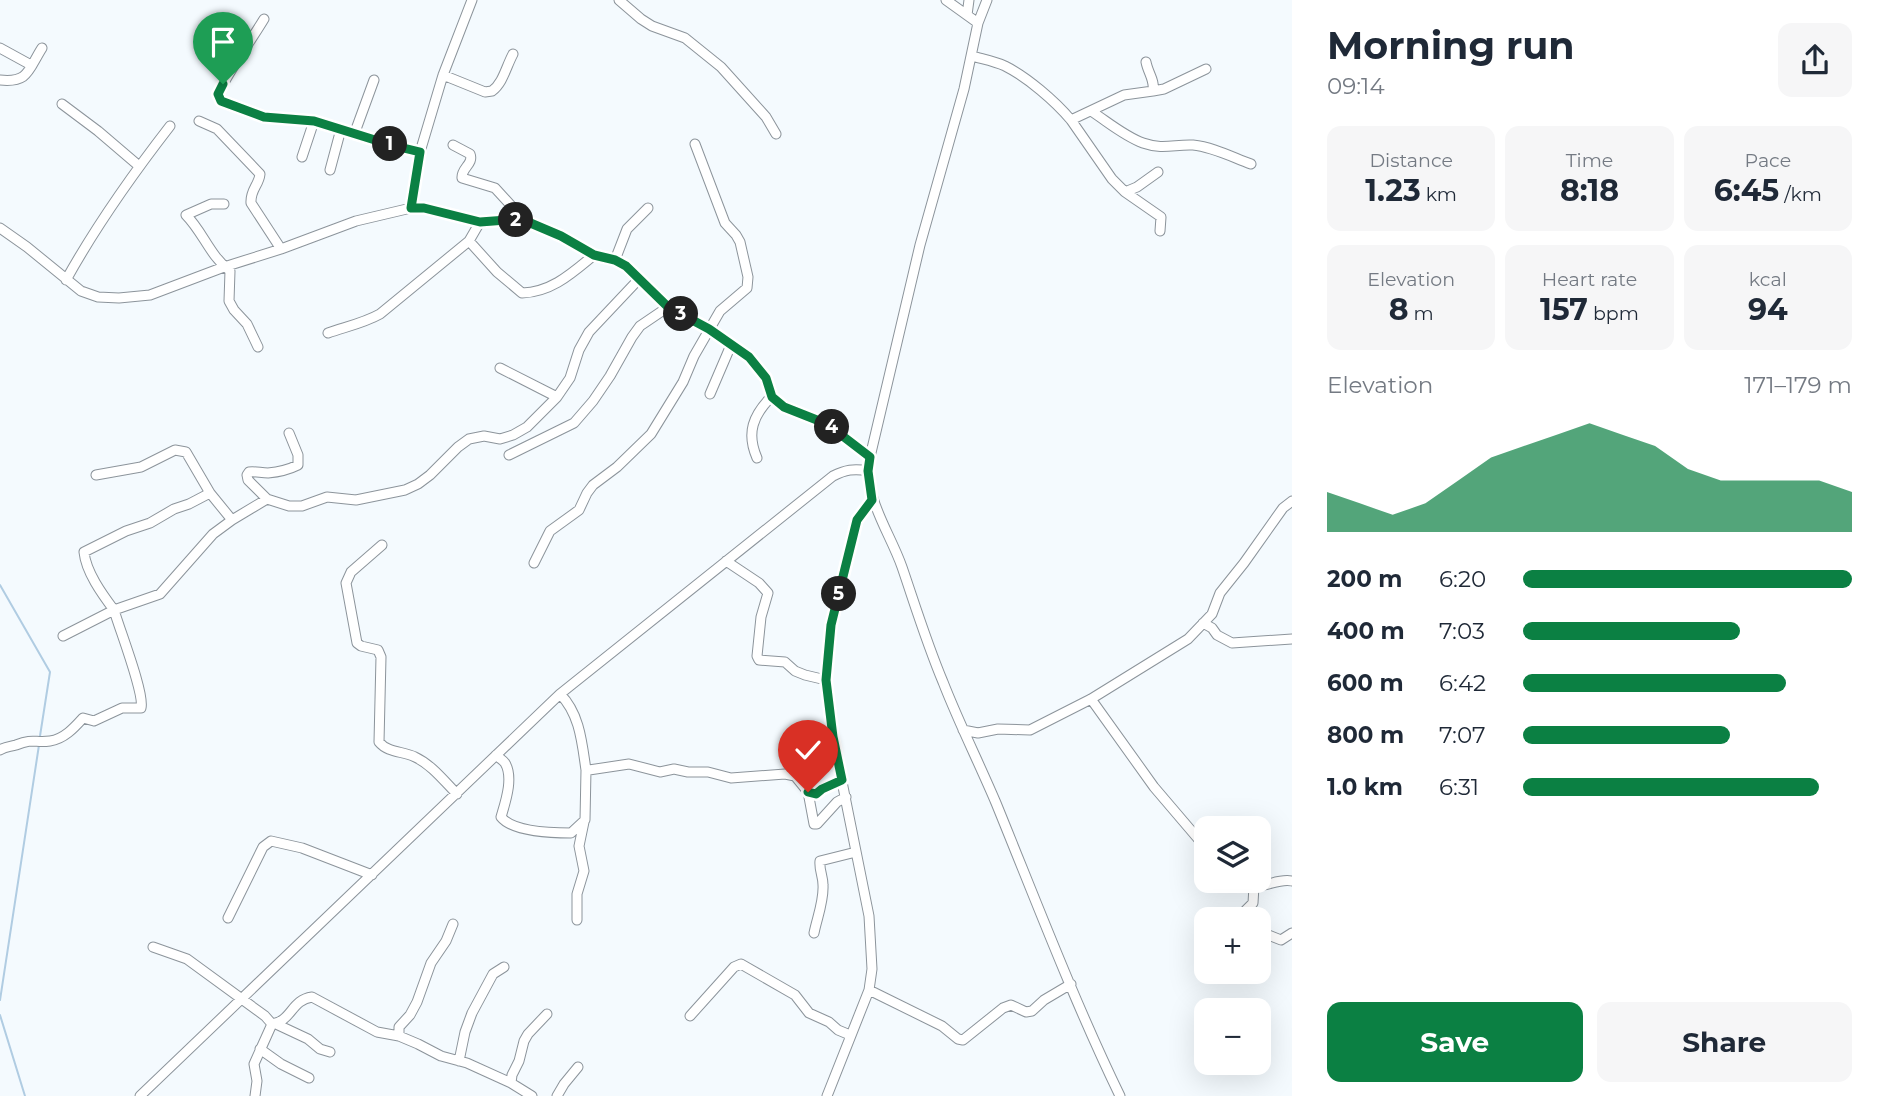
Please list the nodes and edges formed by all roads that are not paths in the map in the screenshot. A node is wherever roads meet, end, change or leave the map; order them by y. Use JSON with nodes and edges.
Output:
{"nodes":[{"id":1,"x":472,"y":0,"type":"edge"},
{"id":2,"x":619,"y":0,"type":"edge"},
{"id":3,"x":946,"y":0,"type":"edge"},
{"id":4,"x":970,"y":0,"type":"edge"},
{"id":5,"x":987,"y":0,"type":"edge"},
{"id":6,"x":967,"y":15,"type":"junction"},
{"id":7,"x":264,"y":19,"type":"dead end"},
{"id":8,"x":978,"y":23,"type":"junction"},
{"id":9,"x":0,"y":48,"type":"edge"},
{"id":10,"x":42,"y":48,"type":"dead end"},
{"id":11,"x":513,"y":54,"type":"dead end"},
{"id":12,"x":972,"y":55,"type":"junction"},
{"id":13,"x":1146,"y":62,"type":"dead end"},
{"id":14,"x":31,"y":65,"type":"junction"},
{"id":15,"x":1206,"y":69,"type":"dead end"},
{"id":16,"x":443,"y":75,"type":"junction"},
{"id":17,"x":0,"y":80,"type":"edge"},
{"id":18,"x":374,"y":80,"type":"dead end"},
{"id":19,"x":1153,"y":91,"type":"junction"},
{"id":20,"x":62,"y":104,"type":"dead end"},
{"id":21,"x":1091,"y":111,"type":"junction"},
{"id":22,"x":1071,"y":120,"type":"junction"},
{"id":23,"x":199,"y":121,"type":"dead end"},
{"id":24,"x":314,"y":121,"type":"junction"},
{"id":25,"x":170,"y":126,"type":"dead end"},
{"id":26,"x":341,"y":129,"type":"junction"},
{"id":27,"x":355,"y":132,"type":"junction"},
{"id":28,"x":776,"y":134,"type":"dead end"},
{"id":29,"x":695,"y":144,"type":"dead end"},
{"id":30,"x":453,"y":145,"type":"dead end"},
{"id":31,"x":420,"y":152,"type":"junction"},
{"id":32,"x":302,"y":157,"type":"dead end"},
{"id":33,"x":1251,"y":164,"type":"dead end"},
{"id":34,"x":139,"y":166,"type":"junction"},
{"id":35,"x":330,"y":170,"type":"dead end"},
{"id":36,"x":1158,"y":172,"type":"dead end"},
{"id":37,"x":1125,"y":192,"type":"junction"},
{"id":38,"x":224,"y":204,"type":"dead end"},
{"id":39,"x":411,"y":208,"type":"junction"},
{"id":40,"x":648,"y":208,"type":"dead end"},
{"id":41,"x":521,"y":219,"type":"junction"},
{"id":42,"x":480,"y":222,"type":"junction"},
{"id":43,"x":0,"y":228,"type":"edge"},
{"id":44,"x":1160,"y":231,"type":"dead end"},
{"id":45,"x":470,"y":241,"type":"junction"},
{"id":46,"x":281,"y":249,"type":"junction"},
{"id":47,"x":594,"y":255,"type":"junction"},
{"id":48,"x":615,"y":260,"type":"junction"},
{"id":49,"x":225,"y":267,"type":"junction"},
{"id":50,"x":639,"y":279,"type":"junction"},
{"id":51,"x":66,"y":280,"type":"junction"},
{"id":52,"x":668,"y":307,"type":"junction"},
{"id":53,"x":709,"y":329,"type":"junction"},
{"id":54,"x":328,"y":333,"type":"dead end"},
{"id":55,"x":731,"y":345,"type":"junction"},
{"id":56,"x":258,"y":347,"type":"dead end"},
{"id":57,"x":500,"y":368,"type":"dead end"},
{"id":58,"x":710,"y":394,"type":"dead end"},
{"id":59,"x":557,"y":397,"type":"junction"},
{"id":60,"x":772,"y":397,"type":"junction"},
{"id":61,"x":289,"y":433,"type":"dead end"},
{"id":62,"x":509,"y":455,"type":"dead end"},
{"id":63,"x":870,"y":457,"type":"junction"},
{"id":64,"x":757,"y":458,"type":"dead end"},
{"id":65,"x":868,"y":471,"type":"junction"},
{"id":66,"x":96,"y":475,"type":"dead end"},
{"id":67,"x":210,"y":494,"type":"junction"},
{"id":68,"x":267,"y":499,"type":"junction"},
{"id":69,"x":872,"y":500,"type":"junction"},
{"id":70,"x":1292,"y":501,"type":"edge"},
{"id":71,"x":232,"y":520,"type":"junction"},
{"id":72,"x":382,"y":545,"type":"dead end"},
{"id":73,"x":726,"y":561,"type":"junction"},
{"id":74,"x":534,"y":563,"type":"dead end"},
{"id":75,"x":114,"y":610,"type":"junction"},
{"id":76,"x":1203,"y":623,"type":"junction"},
{"id":77,"x":63,"y":636,"type":"dead end"},
{"id":78,"x":1292,"y":639,"type":"edge"},
{"id":79,"x":826,"y":680,"type":"junction"},
{"id":80,"x":560,"y":694,"type":"junction"},
{"id":81,"x":1091,"y":699,"type":"junction"},
{"id":82,"x":963,"y":730,"type":"junction"},
{"id":83,"x":0,"y":750,"type":"edge"},
{"id":84,"x":496,"y":755,"type":"junction"},
{"id":85,"x":586,"y":770,"type":"junction"},
{"id":86,"x":842,"y":780,"type":"junction"},
{"id":87,"x":808,"y":792,"type":"junction"},
{"id":88,"x":457,"y":794,"type":"junction"},
{"id":89,"x":846,"y":797,"type":"junction"},
{"id":90,"x":584,"y":820,"type":"junction"},
{"id":91,"x":1194,"y":834,"type":"edge"},
{"id":92,"x":856,"y":852,"type":"junction"},
{"id":93,"x":372,"y":874,"type":"junction"},
{"id":94,"x":1292,"y":881,"type":"edge"},
{"id":95,"x":1271,"y":883,"type":"edge"},
{"id":96,"x":228,"y":918,"type":"dead end"},
{"id":97,"x":577,"y":920,"type":"dead end"},
{"id":98,"x":453,"y":924,"type":"dead end"},
{"id":99,"x":814,"y":933,"type":"dead end"},
{"id":100,"x":1292,"y":933,"type":"edge"},
{"id":101,"x":1271,"y":936,"type":"edge"},
{"id":102,"x":153,"y":947,"type":"dead end"},
{"id":103,"x":504,"y":967,"type":"dead end"},
{"id":104,"x":1071,"y":984,"type":"junction"},
{"id":105,"x":869,"y":990,"type":"junction"},
{"id":106,"x":240,"y":999,"type":"junction"},
{"id":107,"x":547,"y":1014,"type":"dead end"},
{"id":108,"x":690,"y":1016,"type":"dead end"},
{"id":109,"x":274,"y":1024,"type":"junction"},
{"id":110,"x":850,"y":1035,"type":"junction"},
{"id":111,"x":399,"y":1037,"type":"junction"},
{"id":112,"x":260,"y":1049,"type":"junction"},
{"id":113,"x":330,"y":1052,"type":"dead end"},
{"id":114,"x":459,"y":1061,"type":"junction"},
{"id":115,"x":578,"y":1067,"type":"dead end"},
{"id":116,"x":309,"y":1078,"type":"dead end"},
{"id":117,"x":511,"y":1083,"type":"junction"},
{"id":118,"x":140,"y":1096,"type":"edge"},
{"id":119,"x":255,"y":1096,"type":"edge"},
{"id":120,"x":532,"y":1096,"type":"edge"},
{"id":121,"x":557,"y":1096,"type":"edge"},
{"id":122,"x":827,"y":1096,"type":"edge"},
{"id":123,"x":1120,"y":1096,"type":"edge"}],
"edges":[{"from":1,"to":16,"type":"street"},
{"from":2,"to":28,"type":"street"},
{"from":3,"to":6,"type":"street"},
{"from":4,"to":6,"type":"street"},
{"from":5,"to":8,"type":"street"},
{"from":6,"to":8,"type":"street"},
{"from":7,"to":24,"type":"street"},
{"from":8,"to":12,"type":"street"},
{"from":9,"to":14,"type":"street"},
{"from":10,"to":14,"type":"street"},
{"from":11,"to":16,"type":"street"},
{"from":12,"to":22,"type":"street"},
{"from":12,"to":63,"type":"street"},
{"from":13,"to":19,"type":"street"},
{"from":14,"to":17,"type":"street"},
{"from":15,"to":19,"type":"street"},
{"from":16,"to":31,"type":"street"},
{"from":18,"to":27,"type":"street"},
{"from":19,"to":21,"type":"street"},
{"from":20,"to":34,"type":"street"},
{"from":21,"to":22,"type":"street"},
{"from":21,"to":33,"type":"street"},
{"from":22,"to":37,"type":"street"},
{"from":23,"to":46,"type":"street"},
{"from":24,"to":26,"type":"street"},
{"from":24,"to":32,"type":"street"},
{"from":25,"to":34,"type":"street"},
{"from":26,"to":27,"type":"street"},
{"from":26,"to":35,"type":"street"},
{"from":27,"to":31,"type":"street"},
{"from":29,"to":53,"type":"street"},
{"from":30,"to":41,"type":"street"},
{"from":31,"to":39,"type":"street"},
{"from":34,"to":51,"type":"street"},
{"from":36,"to":37,"type":"street"},
{"from":37,"to":44,"type":"street"},
{"from":38,"to":49,"type":"street"},
{"from":39,"to":42,"type":"street"},
{"from":39,"to":46,"type":"street"},
{"from":40,"to":48,"type":"street"},
{"from":41,"to":42,"type":"street"},
{"from":41,"to":47,"type":"street"},
{"from":42,"to":45,"type":"street"},
{"from":43,"to":51,"type":"street"},
{"from":45,"to":47,"type":"street"},
{"from":45,"to":54,"type":"street"},
{"from":46,"to":49,"type":"street"},
{"from":47,"to":48,"type":"street"},
{"from":48,"to":50,"type":"street"},
{"from":49,"to":51,"type":"street"},
{"from":49,"to":56,"type":"street"},
{"from":50,"to":52,"type":"street"},
{"from":50,"to":59,"type":"street"},
{"from":52,"to":53,"type":"street"},
{"from":52,"to":62,"type":"street"},
{"from":53,"to":55,"type":"street"},
{"from":53,"to":74,"type":"street"},
{"from":55,"to":58,"type":"street"},
{"from":55,"to":60,"type":"street"},
{"from":57,"to":59,"type":"street"},
{"from":59,"to":68,"type":"street"},
{"from":60,"to":63,"type":"street"},
{"from":60,"to":64,"type":"street"},
{"from":61,"to":68,"type":"street"},
{"from":63,"to":65,"type":"street"},
{"from":65,"to":69,"type":"street"},
{"from":65,"to":73,"type":"street"},
{"from":66,"to":67,"type":"street"},
{"from":67,"to":71,"type":"street"},
{"from":67,"to":75,"type":"street"},
{"from":68,"to":71,"type":"street"},
{"from":69,"to":79,"type":"street"},
{"from":69,"to":82,"type":"street"},
{"from":70,"to":76,"type":"street"},
{"from":71,"to":75,"type":"street"},
{"from":72,"to":88,"type":"street"},
{"from":73,"to":79,"type":"street"},
{"from":73,"to":80,"type":"street"},
{"from":75,"to":77,"type":"street"},
{"from":75,"to":83,"type":"street"},
{"from":76,"to":78,"type":"street"},
{"from":76,"to":81,"type":"street"},
{"from":79,"to":86,"type":"street"},
{"from":80,"to":84,"type":"street"},
{"from":80,"to":85,"type":"street"},
{"from":81,"to":82,"type":"street"},
{"from":81,"to":91,"type":"street"},
{"from":82,"to":104,"type":"street"},
{"from":84,"to":88,"type":"street"},
{"from":84,"to":90,"type":"street"},
{"from":85,"to":87,"type":"street"},
{"from":85,"to":90,"type":"street"},
{"from":86,"to":87,"type":"street"},
{"from":86,"to":89,"type":"street"},
{"from":87,"to":89,"type":"street"},
{"from":88,"to":93,"type":"street"},
{"from":89,"to":92,"type":"street"},
{"from":90,"to":97,"type":"street"},
{"from":92,"to":99,"type":"street"},
{"from":92,"to":105,"type":"street"},
{"from":93,"to":96,"type":"street"},
{"from":93,"to":106,"type":"street"},
{"from":94,"to":95,"type":"street"},
{"from":98,"to":111,"type":"street"},
{"from":100,"to":101,"type":"street"},
{"from":102,"to":106,"type":"street"},
{"from":103,"to":114,"type":"street"},
{"from":104,"to":105,"type":"street"},
{"from":104,"to":123,"type":"street"},
{"from":105,"to":110,"type":"street"},
{"from":106,"to":109,"type":"street"},
{"from":106,"to":118,"type":"street"},
{"from":107,"to":117,"type":"street"},
{"from":108,"to":110,"type":"street"},
{"from":109,"to":111,"type":"street"},
{"from":109,"to":112,"type":"street"},
{"from":109,"to":113,"type":"street"},
{"from":110,"to":122,"type":"street"},
{"from":111,"to":114,"type":"street"},
{"from":112,"to":116,"type":"street"},
{"from":112,"to":119,"type":"street"},
{"from":114,"to":117,"type":"street"},
{"from":115,"to":121,"type":"street"},
{"from":117,"to":120,"type":"street"}]}
